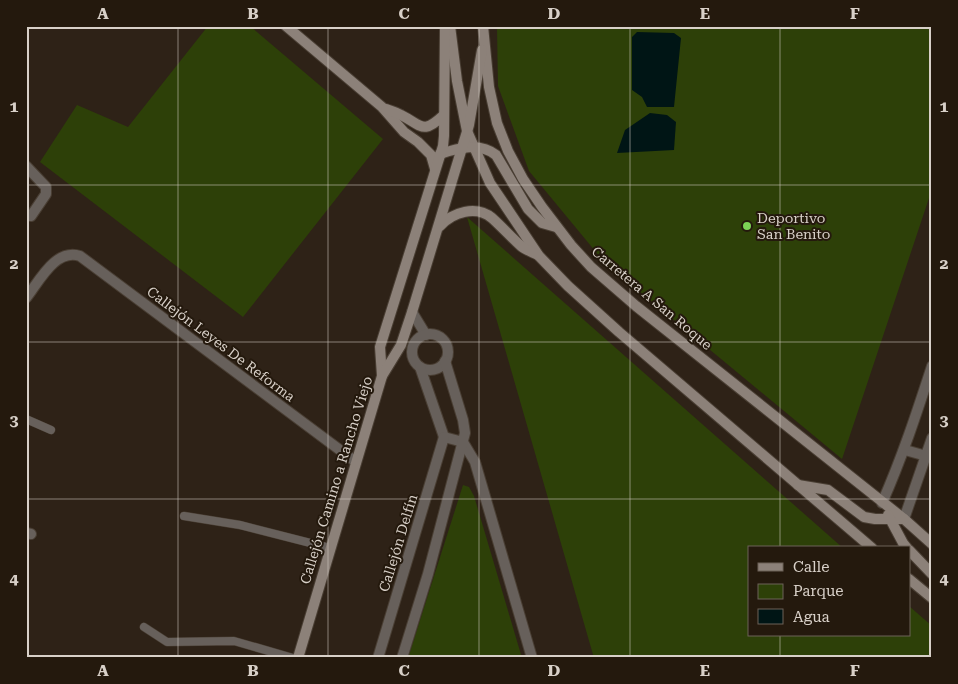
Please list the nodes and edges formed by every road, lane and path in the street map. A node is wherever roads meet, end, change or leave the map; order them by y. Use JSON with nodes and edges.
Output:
{"nodes":[{"id":1,"x":286,"y":26,"type":"edge"},
{"id":2,"x":445,"y":26,"type":"edge"},
{"id":3,"x":450,"y":26,"type":"edge"},
{"id":4,"x":483,"y":26,"type":"edge"},
{"id":5,"x":484,"y":40,"type":"junction"},
{"id":6,"x":382,"y":107,"type":"junction"},
{"id":7,"x":444,"y":115,"type":"junction"},
{"id":8,"x":467,"y":131,"type":"junction"},
{"id":9,"x":462,"y":149,"type":"junction"},
{"id":10,"x":476,"y":152,"type":"junction"},
{"id":11,"x":440,"y":154,"type":"junction"},
{"id":12,"x":26,"y":166,"type":"edge"},
{"id":13,"x":435,"y":169,"type":"junction"},
{"id":14,"x":31,"y":216,"type":"dead end"},
{"id":15,"x":556,"y":227,"type":"junction"},
{"id":16,"x":438,"y":229,"type":"junction"},
{"id":17,"x":539,"y":256,"type":"junction"},
{"id":18,"x":26,"y":298,"type":"edge"},
{"id":19,"x":412,"y":312,"type":"junction"},
{"id":20,"x":426,"y":334,"type":"junction"},
{"id":21,"x":401,"y":345,"type":"junction"},
{"id":22,"x":412,"y":349,"type":"junction"},
{"id":23,"x":445,"y":361,"type":"junction"},
{"id":24,"x":932,"y":366,"type":"edge"},
{"id":25,"x":420,"y":367,"type":"junction"},
{"id":26,"x":382,"y":376,"type":"junction"},
{"id":27,"x":26,"y":419,"type":"edge"},
{"id":28,"x":51,"y":430,"type":"dead end"},
{"id":29,"x":444,"y":437,"type":"junction"},
{"id":30,"x":932,"y":438,"type":"edge"},
{"id":31,"x":463,"y":442,"type":"junction"},
{"id":32,"x":905,"y":450,"type":"junction"},
{"id":33,"x":929,"y":457,"type":"edge"},
{"id":34,"x":356,"y":462,"type":"junction"},
{"id":35,"x":797,"y":485,"type":"junction"},
{"id":36,"x":882,"y":503,"type":"junction"},
{"id":37,"x":184,"y":516,"type":"dead end"},
{"id":38,"x":890,"y":519,"type":"junction"},
{"id":39,"x":904,"y":519,"type":"junction"},
{"id":40,"x":932,"y":544,"type":"edge"},
{"id":41,"x":870,"y":546,"type":"edge"},
{"id":42,"x":906,"y":546,"type":"edge"},
{"id":43,"x":330,"y":548,"type":"junction"},
{"id":44,"x":910,"y":551,"type":"edge"},
{"id":45,"x":932,"y":574,"type":"edge"},
{"id":46,"x":910,"y":580,"type":"edge"},
{"id":47,"x":932,"y":598,"type":"edge"},
{"id":48,"x":144,"y":627,"type":"dead end"},
{"id":49,"x":293,"y":658,"type":"edge"},
{"id":50,"x":298,"y":658,"type":"edge"},
{"id":51,"x":378,"y":658,"type":"edge"},
{"id":52,"x":402,"y":658,"type":"edge"},
{"id":53,"x":532,"y":658,"type":"edge"}],
"edges":[{"from":1,"to":6,"type":"main road"},
{"from":2,"to":7,"type":"main road"},
{"from":3,"to":8,"type":"main road"},
{"from":4,"to":5,"type":"main road","name":"Carretera A San Roque"},
{"from":5,"to":8,"type":"main road","name":"Callejón Camino a Rancho Viejo"},
{"from":5,"to":15,"type":"main road","name":"Carretera A San Roque"},
{"from":6,"to":7,"type":"main road"},
{"from":6,"to":13,"type":"main road"},
{"from":7,"to":11,"type":"main road"},
{"from":8,"to":9,"type":"main road","name":"Callejón Camino a Rancho Viejo"},
{"from":8,"to":10,"type":"main road"},
{"from":9,"to":10,"type":"main road"},
{"from":9,"to":11,"type":"main road"},
{"from":9,"to":16,"type":"main road","name":"Callejón Camino a Rancho Viejo"},
{"from":10,"to":15,"type":"main road"},
{"from":10,"to":17,"type":"main road"},
{"from":11,"to":13,"type":"main road"},
{"from":12,"to":14,"type":"street"},
{"from":13,"to":26,"type":"main road"},
{"from":15,"to":36,"type":"main road","name":"Carretera A San Roque"},
{"from":16,"to":17,"type":"main road"},
{"from":16,"to":19,"type":"main road","name":"Callejón Camino a Rancho Viejo"},
{"from":17,"to":35,"type":"main road"},
{"from":18,"to":34,"type":"street","name":"Callejón Leyes De Reforma"},
{"from":19,"to":20,"type":"street"},
{"from":19,"to":21,"type":"main road","name":"Callejón Camino a Rancho Viejo"},
{"from":20,"to":22,"type":"street"},
{"from":20,"to":23,"type":"street"},
{"from":21,"to":22,"type":"street"},
{"from":21,"to":26,"type":"main road","name":"Callejón Camino a Rancho Viejo"},
{"from":22,"to":25,"type":"street"},
{"from":23,"to":25,"type":"street"},
{"from":23,"to":31,"type":"street"},
{"from":24,"to":32,"type":"street"},
{"from":25,"to":29,"type":"street"},
{"from":26,"to":34,"type":"main road","name":"Callejón Camino a Rancho Viejo"},
{"from":27,"to":28,"type":"lane"},
{"from":29,"to":31,"type":"street"},
{"from":29,"to":51,"type":"street","name":"Callejón Delfín"},
{"from":30,"to":33,"type":"street"},
{"from":31,"to":52,"type":"street"},
{"from":31,"to":53,"type":"street"},
{"from":32,"to":33,"type":"street"},
{"from":32,"to":36,"type":"street"},
{"from":33,"to":39,"type":"street"},
{"from":34,"to":43,"type":"main road","name":"Callejón Camino a Rancho Viejo"},
{"from":35,"to":38,"type":"main road"},
{"from":35,"to":41,"type":"main road"},
{"from":36,"to":38,"type":"main road"},
{"from":36,"to":39,"type":"main road","name":"Carretera A San Roque"},
{"from":37,"to":43,"type":"lane"},
{"from":38,"to":39,"type":"main road"},
{"from":38,"to":42,"type":"main road"},
{"from":39,"to":40,"type":"main road","name":"Carretera A San Roque"},
{"from":43,"to":50,"type":"main road","name":"Callejón Camino a Rancho Viejo"},
{"from":44,"to":45,"type":"main road"},
{"from":46,"to":47,"type":"main road"},
{"from":48,"to":49,"type":"lane"}]}
